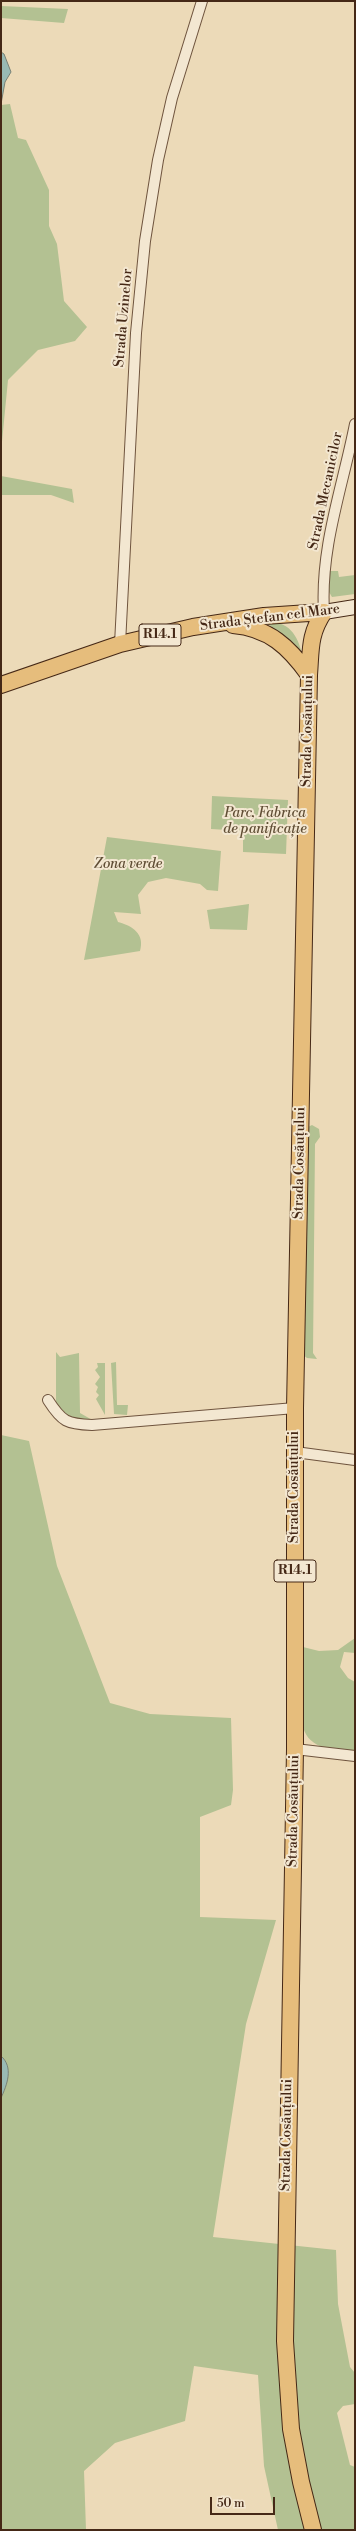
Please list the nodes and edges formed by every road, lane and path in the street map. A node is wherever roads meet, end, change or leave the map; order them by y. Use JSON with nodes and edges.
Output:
{"nodes":[{"id":1,"x":202,"y":1,"type":"edge"},
{"id":2,"x":355,"y":424,"type":"edge"},
{"id":3,"x":355,"y":607,"type":"edge"},
{"id":4,"x":324,"y":612,"type":"junction"},
{"id":5,"x":220,"y":623,"type":"junction"},
{"id":6,"x":120,"y":644,"type":"junction"},
{"id":7,"x":309,"y":675,"type":"junction"},
{"id":8,"x":1,"y":685,"type":"edge"},
{"id":9,"x":48,"y":1400,"type":"dead end"},
{"id":10,"x":295,"y":1408,"type":"junction"},
{"id":11,"x":295,"y":1452,"type":"junction"},
{"id":12,"x":355,"y":1460,"type":"edge"},
{"id":13,"x":295,"y":1749,"type":"junction"},
{"id":14,"x":355,"y":1756,"type":"edge"},
{"id":15,"x":313,"y":2530,"type":"edge"}],
"edges":[{"from":1,"to":6,"type":"street","name":"Strada Uzinelor"},
{"from":2,"to":4,"type":"street","name":"Strada Mecanicilor"},
{"from":3,"to":4,"type":"main road","name":"Strada Ștefan cel Mare"},
{"from":4,"to":5,"type":"main road","name":"Strada Ștefan cel Mare","number":"R14.1"},
{"from":4,"to":7,"type":"main road","name":"Strada Cosăuțului","number":"R14.1"},
{"from":5,"to":6,"type":"main road","name":"Strada Ștefan cel Mare","number":"R14.1"},
{"from":5,"to":7,"type":"main road","number":"R14.1"},
{"from":6,"to":8,"type":"main road","name":"Strada Ștefan cel Mare","number":"R14.1"},
{"from":7,"to":10,"type":"main road","name":"Strada Cosăuțului","number":"R14.1"},
{"from":9,"to":10,"type":"street"},
{"from":10,"to":11,"type":"main road","name":"Strada Cosăuțului","number":"R14.1"},
{"from":11,"to":12,"type":"street"},
{"from":11,"to":13,"type":"main road","name":"Strada Cosăuțului","number":"R14.1"},
{"from":13,"to":14,"type":"street"},
{"from":13,"to":15,"type":"main road","name":"Strada Cosăuțului","number":"R14.1"}]}
